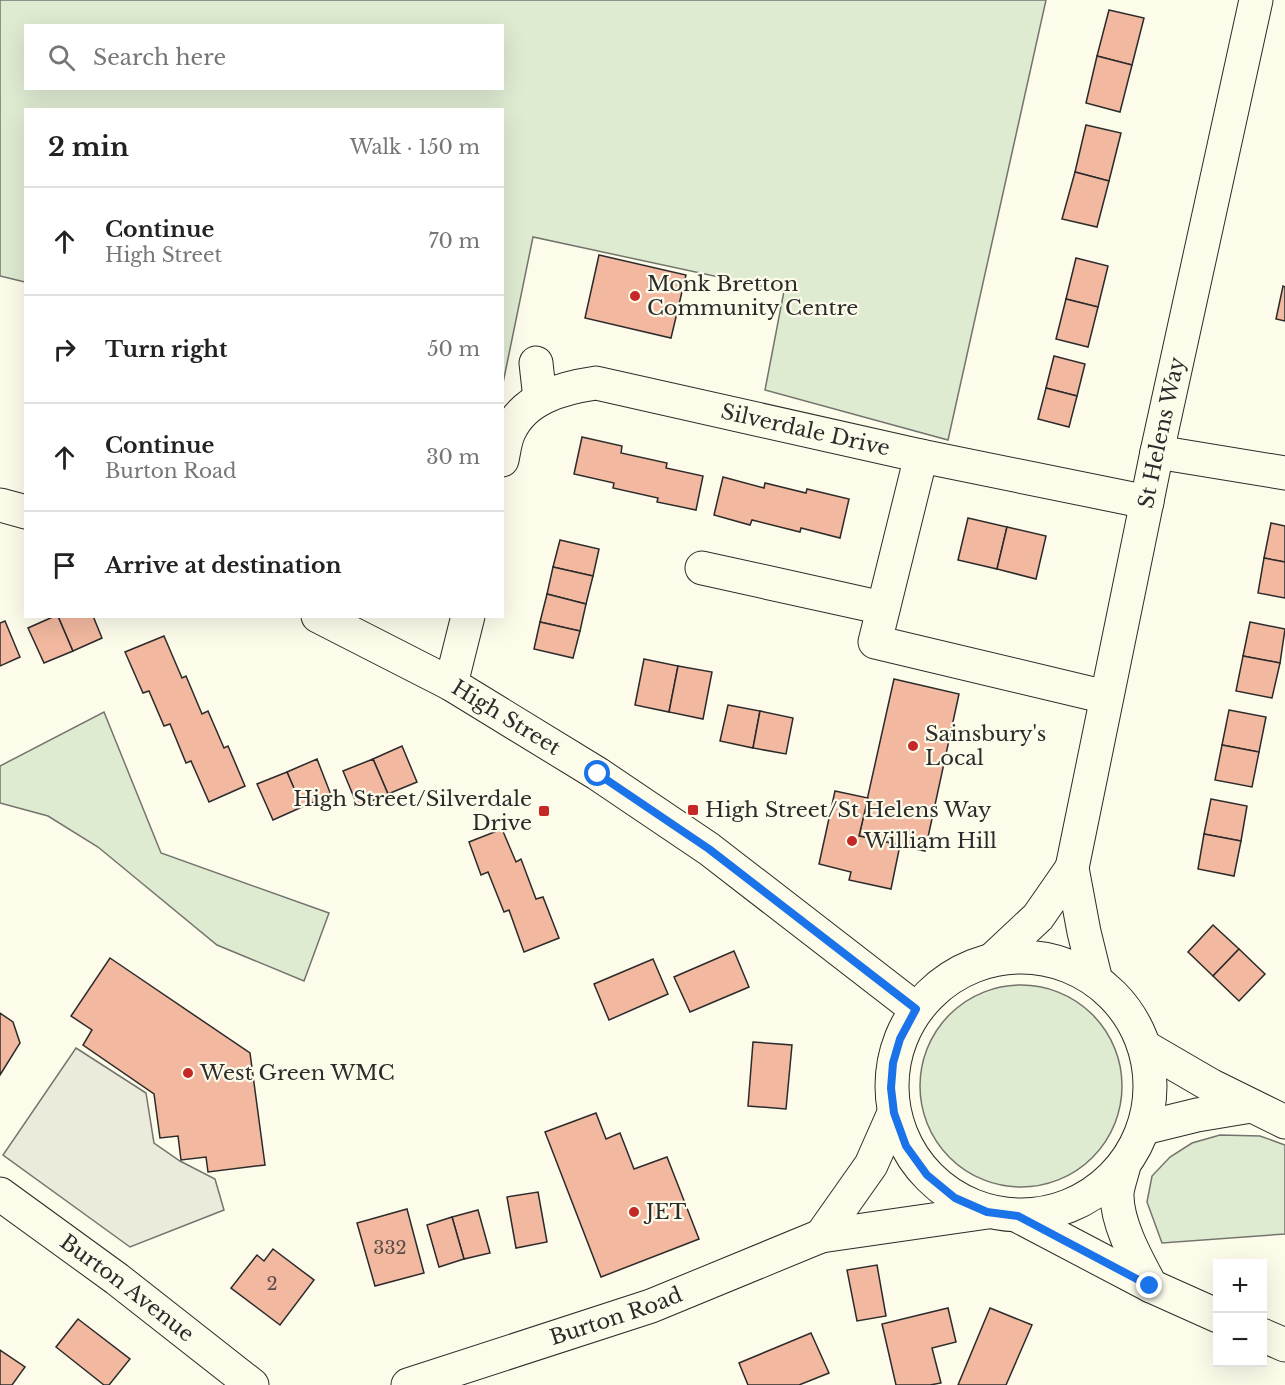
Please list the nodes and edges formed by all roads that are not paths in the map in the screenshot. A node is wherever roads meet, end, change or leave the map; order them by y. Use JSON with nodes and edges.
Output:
{"nodes":[{"id":1,"x":1256,"y":0,"type":"edge"},
{"id":2,"x":536,"y":363,"type":"dead end"},
{"id":3,"x":540,"y":399,"type":"junction"},
{"id":4,"x":504,"y":451,"type":"edge"},
{"id":5,"x":1156,"y":452,"type":"junction"},
{"id":6,"x":921,"y":456,"type":"junction"},
{"id":7,"x":1285,"y":473,"type":"edge"},
{"id":8,"x":1147,"y":502,"type":"junction"},
{"id":9,"x":0,"y":506,"type":"edge"},
{"id":10,"x":24,"y":512,"type":"edge"},
{"id":11,"x":702,"y":568,"type":"dead end"},
{"id":12,"x":883,"y":608,"type":"junction"},
{"id":13,"x":322,"y":618,"type":"edge"},
{"id":14,"x":468,"y":618,"type":"edge"},
{"id":15,"x":451,"y":684,"type":"junction"},
{"id":16,"x":1106,"y":697,"type":"junction"},
{"id":17,"x":1072,"y":868,"type":"junction"},
{"id":18,"x":992,"y":960,"type":"junction"},
{"id":19,"x":1096,"y":981,"type":"junction"},
{"id":20,"x":916,"y":1009,"type":"junction"},
{"id":21,"x":1145,"y":1047,"type":"junction"},
{"id":22,"x":1251,"y":1106,"type":"junction"},
{"id":23,"x":894,"y":1113,"type":"junction"},
{"id":24,"x":1285,"y":1122,"type":"edge"},
{"id":25,"x":1144,"y":1128,"type":"junction"},
{"id":26,"x":1124,"y":1165,"type":"junction"},
{"id":27,"x":0,"y":1194,"type":"edge"},
{"id":28,"x":1003,"y":1214,"type":"junction"},
{"id":29,"x":821,"y":1236,"type":"junction"},
{"id":30,"x":1150,"y":1286,"type":"junction"},
{"id":31,"x":1213,"y":1314,"type":"edge"},
{"id":32,"x":1267,"y":1337,"type":"edge"},
{"id":33,"x":1285,"y":1345,"type":"edge"},
{"id":34,"x":252,"y":1385,"type":"edge"},
{"id":35,"x":408,"y":1385,"type":"edge"}],
"edges":[{"from":1,"to":5,"type":"street","name":"St Helens Way"},
{"from":2,"to":3,"type":"street"},
{"from":3,"to":4,"type":"street","name":"Silverdale Drive"},
{"from":3,"to":6,"type":"street","name":"Silverdale Drive"},
{"from":5,"to":7,"type":"street"},
{"from":5,"to":8,"type":"street","name":"St Helens Way"},
{"from":6,"to":8,"type":"street","name":"Silverdale Drive"},
{"from":6,"to":12,"type":"street"},
{"from":8,"to":16,"type":"street","name":"St Helens Way"},
{"from":9,"to":10,"type":"street"},
{"from":11,"to":12,"type":"street"},
{"from":12,"to":16,"type":"street"},
{"from":13,"to":15,"type":"street","name":"High Street"},
{"from":14,"to":15,"type":"street"},
{"from":15,"to":20,"type":"street","name":"High Street"},
{"from":16,"to":17,"type":"street","name":"St Helens Way"},
{"from":17,"to":18,"type":"street","name":"St Helens Way"},
{"from":17,"to":19,"type":"street","name":"St Helens Way"},
{"from":18,"to":19,"type":"street"},
{"from":18,"to":20,"type":"street"},
{"from":19,"to":21,"type":"street"},
{"from":20,"to":23,"type":"street"},
{"from":21,"to":22,"type":"street"},
{"from":21,"to":25,"type":"street"},
{"from":22,"to":24,"type":"street"},
{"from":22,"to":25,"type":"street"},
{"from":23,"to":28,"type":"street"},
{"from":23,"to":29,"type":"street"},
{"from":25,"to":26,"type":"street"},
{"from":26,"to":28,"type":"street","name":"Burton Road"},
{"from":26,"to":30,"type":"street"},
{"from":27,"to":34,"type":"street","name":"Burton Avenue"},
{"from":28,"to":29,"type":"street","name":"Burton Road"},
{"from":28,"to":30,"type":"street"},
{"from":29,"to":35,"type":"street","name":"Burton Road"},
{"from":30,"to":31,"type":"street"},
{"from":32,"to":33,"type":"street"}]}
